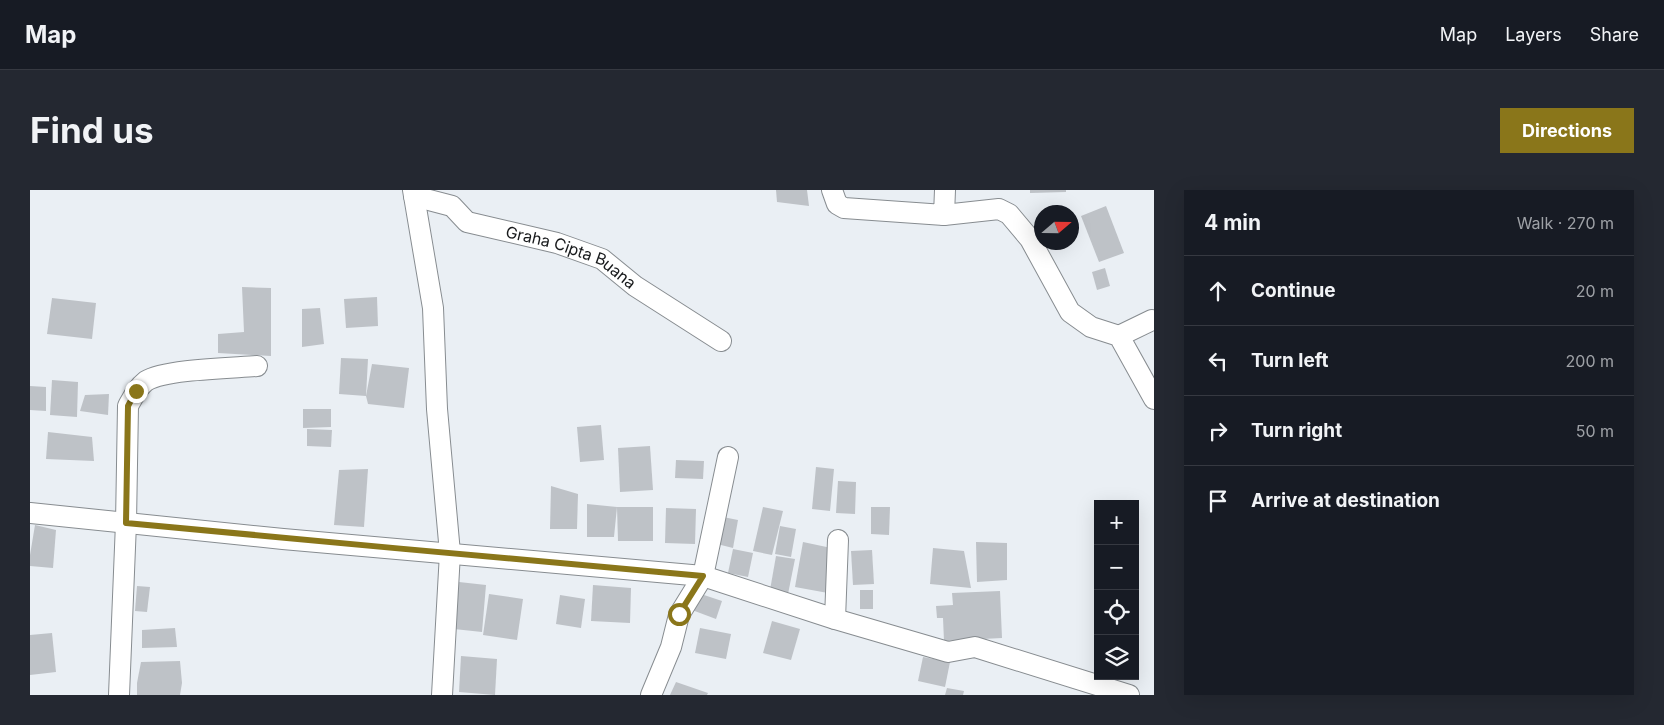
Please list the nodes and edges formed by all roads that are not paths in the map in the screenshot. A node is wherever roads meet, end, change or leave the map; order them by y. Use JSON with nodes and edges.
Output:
{"nodes":[{"id":1,"x":832,"y":190,"type":"edge"},
{"id":2,"x":945,"y":190,"type":"edge"},
{"id":3,"x":414,"y":193,"type":"edge"},
{"id":4,"x":944,"y":215,"type":"junction"},
{"id":5,"x":1152,"y":320,"type":"dead end"},
{"id":6,"x":1119,"y":336,"type":"junction"},
{"id":7,"x":721,"y":341,"type":"dead end"},
{"id":8,"x":257,"y":366,"type":"dead end"},
{"id":9,"x":1154,"y":399,"type":"edge"},
{"id":10,"x":728,"y":457,"type":"dead end"},
{"id":11,"x":30,"y":513,"type":"edge"},
{"id":12,"x":126,"y":523,"type":"junction"},
{"id":13,"x":838,"y":540,"type":"dead end"},
{"id":14,"x":450,"y":552,"type":"junction"},
{"id":15,"x":703,"y":576,"type":"junction"},
{"id":16,"x":835,"y":619,"type":"junction"},
{"id":17,"x":119,"y":695,"type":"edge"},
{"id":18,"x":442,"y":695,"type":"edge"},
{"id":19,"x":651,"y":695,"type":"edge"},
{"id":20,"x":1129,"y":695,"type":"edge"}],
"edges":[{"from":1,"to":4,"type":"street"},
{"from":2,"to":4,"type":"street"},
{"from":3,"to":7,"type":"street","name":"Graha Cipta Buana"},
{"from":3,"to":14,"type":"street"},
{"from":4,"to":6,"type":"street"},
{"from":5,"to":6,"type":"street"},
{"from":6,"to":9,"type":"street"},
{"from":8,"to":12,"type":"street"},
{"from":10,"to":15,"type":"street"},
{"from":11,"to":12,"type":"street"},
{"from":12,"to":14,"type":"street"},
{"from":12,"to":17,"type":"street"},
{"from":13,"to":16,"type":"street"},
{"from":14,"to":15,"type":"street"},
{"from":14,"to":18,"type":"street"},
{"from":15,"to":16,"type":"street"},
{"from":15,"to":19,"type":"street"},
{"from":16,"to":20,"type":"street"}]}
